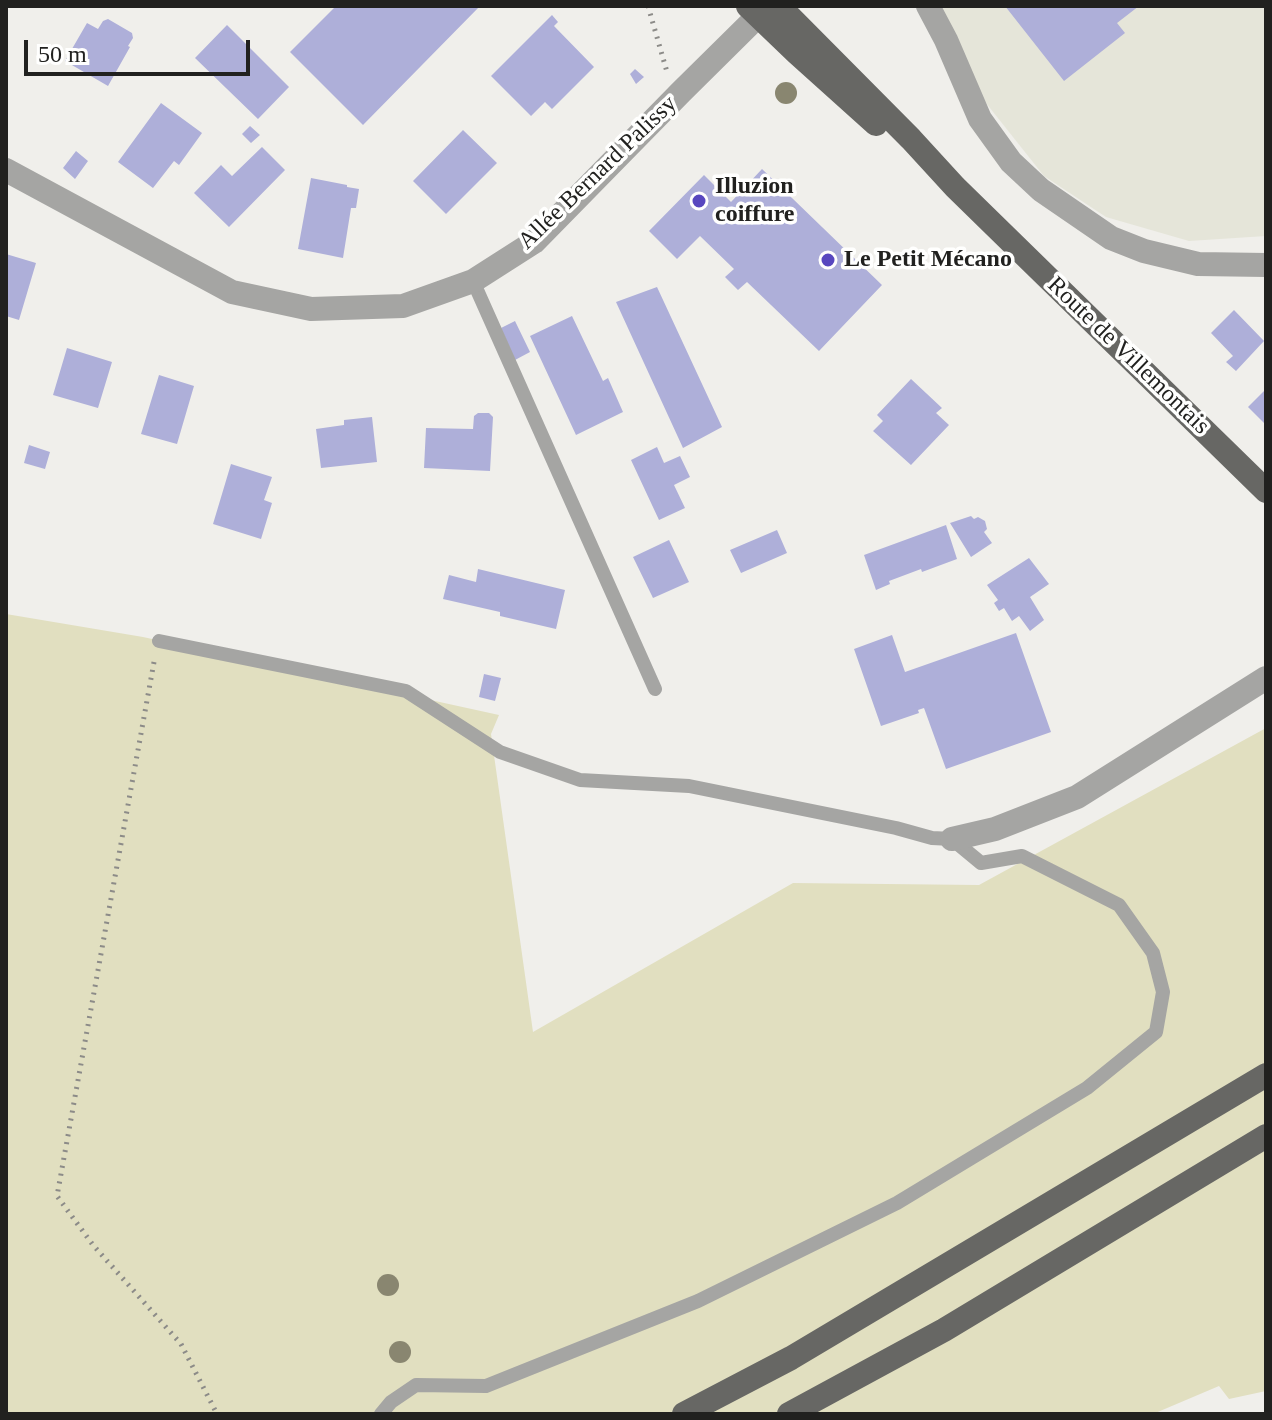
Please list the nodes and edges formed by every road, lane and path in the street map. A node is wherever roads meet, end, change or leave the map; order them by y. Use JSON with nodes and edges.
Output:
{"nodes":[{"id":1,"x":648,"y":6,"type":"edge"},
{"id":2,"x":928,"y":6,"type":"edge"},
{"id":3,"x":763,"y":8,"type":"edge"},
{"id":4,"x":681,"y":92,"type":"junction"},
{"id":5,"x":6,"y":170,"type":"edge"},
{"id":6,"x":1266,"y":265,"type":"edge"},
{"id":7,"x":473,"y":281,"type":"junction"},
{"id":8,"x":1266,"y":491,"type":"edge"},
{"id":9,"x":159,"y":641,"type":"joint"},
{"id":10,"x":1266,"y":678,"type":"edge"},
{"id":11,"x":655,"y":689,"type":"dead end"},
{"id":12,"x":952,"y":839,"type":"junction"},
{"id":13,"x":1266,"y":1075,"type":"edge"},
{"id":14,"x":1266,"y":1136,"type":"edge"},
{"id":15,"x":217,"y":1414,"type":"edge"},
{"id":16,"x":381,"y":1414,"type":"edge"},
{"id":17,"x":684,"y":1414,"type":"edge"},
{"id":18,"x":789,"y":1414,"type":"edge"}],
"edges":[{"from":1,"to":4,"type":"path"},
{"from":2,"to":6,"type":"street"},
{"from":3,"to":4,"type":"street","name":"Allée Bernard Palissy"},
{"from":3,"to":8,"type":"main road","name":"Route de Villemontais"},
{"from":4,"to":7,"type":"street","name":"Allée Bernard Palissy"},
{"from":5,"to":7,"type":"street","name":"Allée Bernard Palissy"},
{"from":7,"to":11,"type":"lane"},
{"from":9,"to":12,"type":"lane"},
{"from":9,"to":15,"type":"path"},
{"from":10,"to":12,"type":"street"},
{"from":12,"to":16,"type":"lane"},
{"from":13,"to":17,"type":"main road"},
{"from":14,"to":18,"type":"main road"}]}
